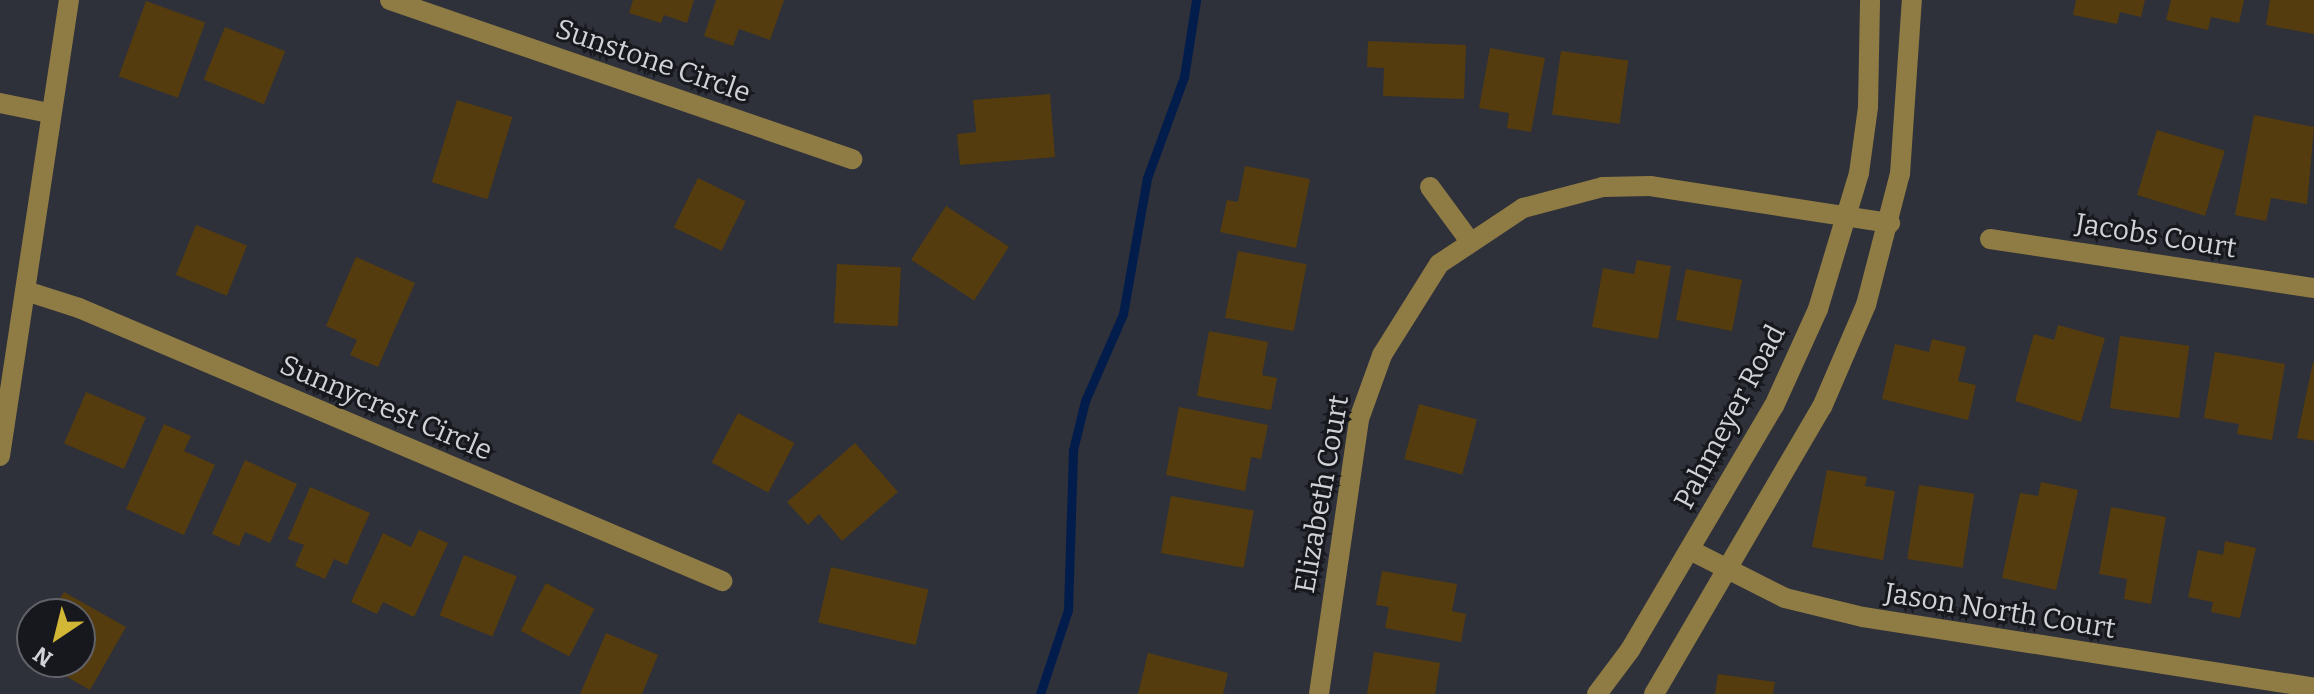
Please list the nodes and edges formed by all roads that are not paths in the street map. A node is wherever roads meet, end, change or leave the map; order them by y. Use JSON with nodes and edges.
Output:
{"nodes":[{"id":1,"x":69,"y":0,"type":"edge"},
{"id":2,"x":390,"y":0,"type":"edge"},
{"id":3,"x":1870,"y":0,"type":"edge"},
{"id":4,"x":1912,"y":0,"type":"edge"},
{"id":5,"x":0,"y":103,"type":"edge"},
{"id":6,"x":49,"y":113,"type":"junction"},
{"id":7,"x":852,"y":159,"type":"dead end"},
{"id":8,"x":1430,"y":187,"type":"dead end"},
{"id":9,"x":1847,"y":216,"type":"junction"},
{"id":10,"x":1890,"y":223,"type":"junction"},
{"id":11,"x":1990,"y":239,"type":"dead end"},
{"id":12,"x":1469,"y":240,"type":"junction"},
{"id":13,"x":2314,"y":288,"type":"edge"},
{"id":14,"x":26,"y":291,"type":"junction"},
{"id":15,"x":0,"y":456,"type":"edge"},
{"id":16,"x":1690,"y":550,"type":"junction"},
{"id":17,"x":1725,"y":570,"type":"junction"},
{"id":18,"x":722,"y":581,"type":"dead end"},
{"id":19,"x":2314,"y":688,"type":"edge"},
{"id":20,"x":1319,"y":694,"type":"edge"},
{"id":21,"x":1597,"y":694,"type":"edge"},
{"id":22,"x":1654,"y":694,"type":"edge"}],
"edges":[{"from":1,"to":6,"type":"street"},
{"from":2,"to":7,"type":"street","name":"Sunstone Circle"},
{"from":3,"to":9,"type":"street","name":"Pahmeyer Road"},
{"from":4,"to":10,"type":"street"},
{"from":5,"to":6,"type":"street"},
{"from":6,"to":14,"type":"street"},
{"from":8,"to":12,"type":"street"},
{"from":9,"to":10,"type":"street","name":"Elizabeth Court"},
{"from":9,"to":12,"type":"street","name":"Elizabeth Court"},
{"from":9,"to":16,"type":"street","name":"Pahmeyer Road"},
{"from":10,"to":17,"type":"street"},
{"from":11,"to":13,"type":"street","name":"Jacobs Court"},
{"from":12,"to":20,"type":"street","name":"Elizabeth Court"},
{"from":14,"to":15,"type":"street"},
{"from":14,"to":18,"type":"street","name":"Sunnycrest Circle"},
{"from":16,"to":17,"type":"street","name":"Jason North Court"},
{"from":16,"to":21,"type":"street","name":"Pahmeyer Road"},
{"from":17,"to":19,"type":"street","name":"Jason North Court"},
{"from":17,"to":22,"type":"street"}]}
